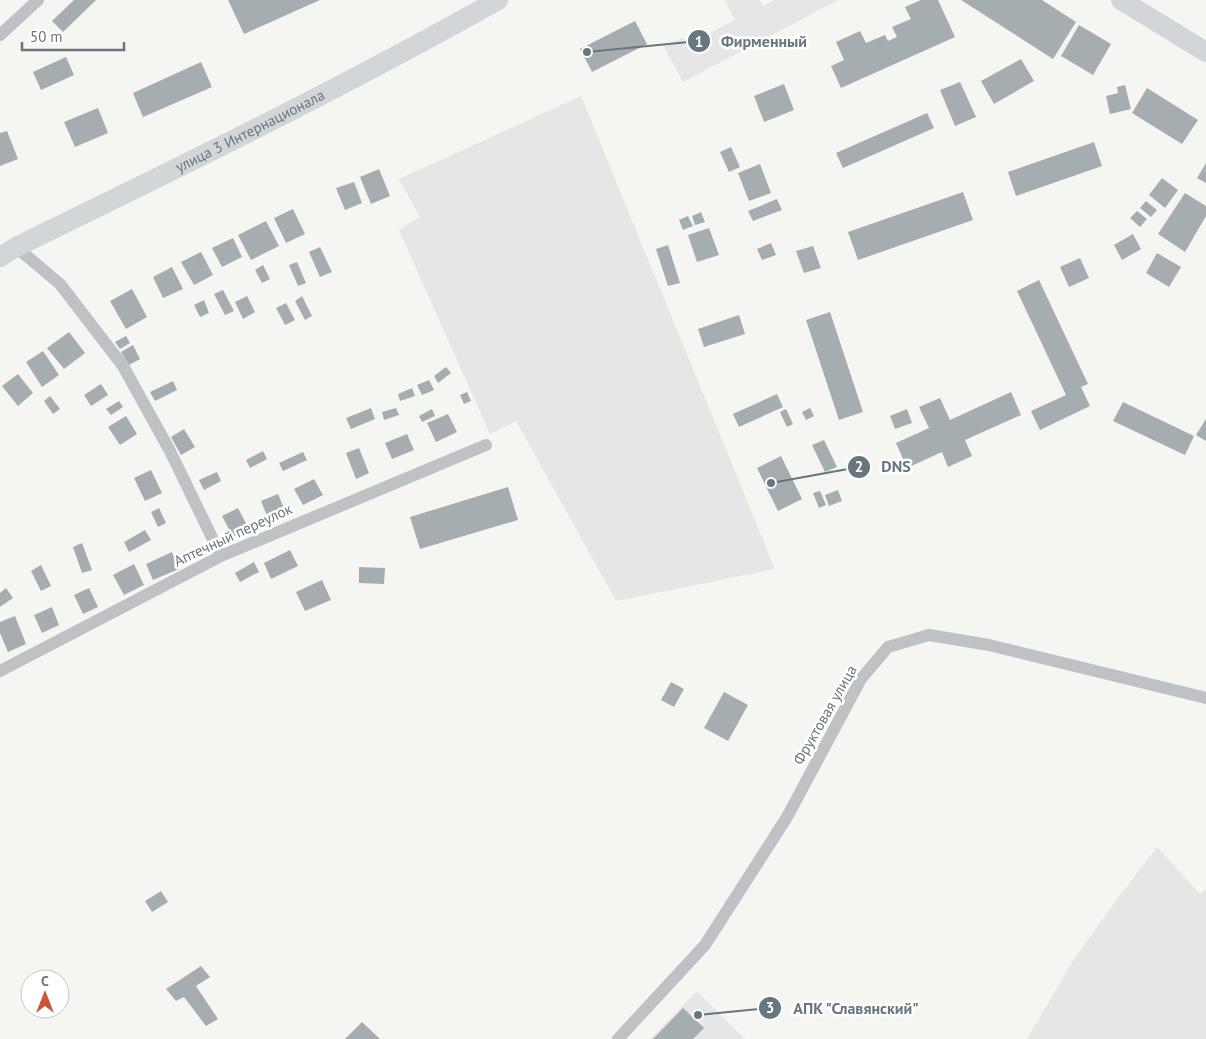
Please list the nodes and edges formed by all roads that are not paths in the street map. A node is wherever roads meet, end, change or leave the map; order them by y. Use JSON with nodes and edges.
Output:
{"nodes":[{"id":1,"x":38,"y":0,"type":"edge"},
{"id":2,"x":498,"y":0,"type":"edge"},
{"id":3,"x":1121,"y":0,"type":"edge"},
{"id":4,"x":0,"y":35,"type":"edge"},
{"id":5,"x":1206,"y":52,"type":"edge"},
{"id":6,"x":8,"y":252,"type":"edge"},
{"id":7,"x":486,"y":445,"type":"dead end"},
{"id":8,"x":221,"y":556,"type":"junction"},
{"id":9,"x":0,"y":671,"type":"edge"},
{"id":10,"x":1206,"y":698,"type":"edge"},
{"id":11,"x":618,"y":1039,"type":"edge"}],
"edges":[{"from":1,"to":4,"type":"street"},
{"from":2,"to":6,"type":"main road","name":"улица 3 Интернационала"},
{"from":3,"to":5,"type":"main road"},
{"from":6,"to":8,"type":"street"},
{"from":7,"to":8,"type":"street","name":"Аптечный переулок"},
{"from":8,"to":9,"type":"street","name":"Аптечный переулок"},
{"from":10,"to":11,"type":"street","name":"Фруктовая улица"}]}
